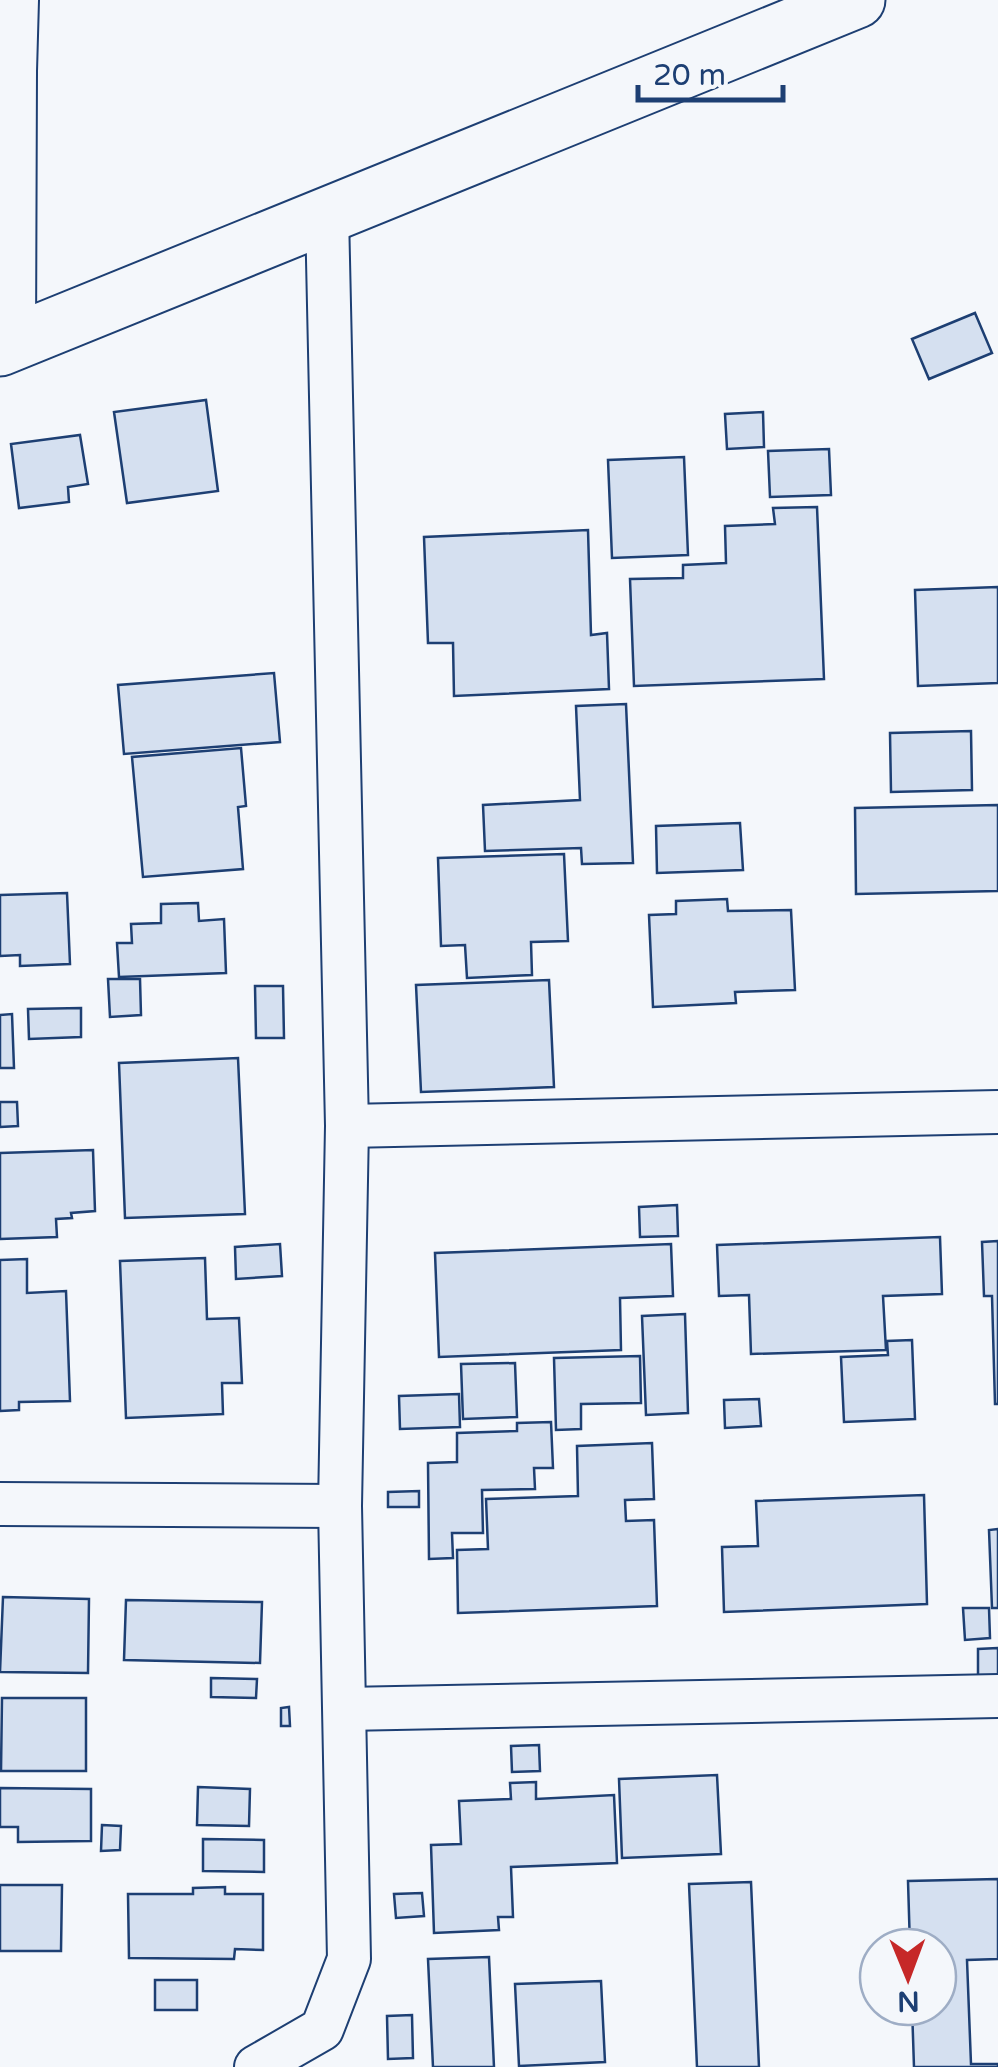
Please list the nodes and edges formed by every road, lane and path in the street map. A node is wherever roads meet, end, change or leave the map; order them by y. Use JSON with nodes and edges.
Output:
{"nodes":[{"id":1,"x":17,"y":0,"type":"edge"},
{"id":2,"x":857,"y":0,"type":"edge"},
{"id":3,"x":8,"y":71,"type":"edge"},
{"id":4,"x":326,"y":214,"type":"junction"},
{"id":5,"x":7,"y":346,"type":"edge"},
{"id":6,"x":998,"y":1112,"type":"edge"},
{"id":7,"x":346,"y":1126,"type":"junction"},
{"id":8,"x":0,"y":1504,"type":"edge"},
{"id":9,"x":340,"y":1506,"type":"junction"},
{"id":10,"x":998,"y":1696,"type":"edge"},
{"id":11,"x":345,"y":1709,"type":"junction"},
{"id":12,"x":256,"y":2067,"type":"edge"}],
"edges":[{"from":1,"to":3,"type":"street"},
{"from":2,"to":4,"type":"street"},
{"from":3,"to":5,"type":"street"},
{"from":4,"to":5,"type":"street"},
{"from":4,"to":7,"type":"street"},
{"from":6,"to":7,"type":"street"},
{"from":7,"to":9,"type":"street"},
{"from":8,"to":9,"type":"street"},
{"from":9,"to":11,"type":"street"},
{"from":10,"to":11,"type":"street"},
{"from":11,"to":12,"type":"street"}]}
